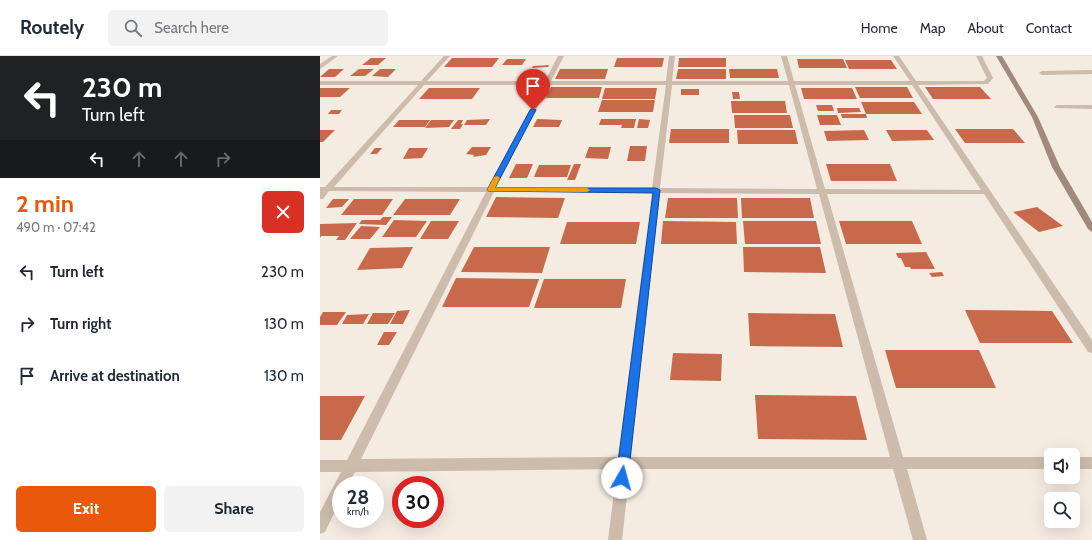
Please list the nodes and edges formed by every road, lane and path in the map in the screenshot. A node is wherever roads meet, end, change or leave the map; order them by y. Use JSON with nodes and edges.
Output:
{"nodes":[{"id":1,"x":335,"y":56,"type":"edge"},
{"id":2,"x":448,"y":56,"type":"edge"},
{"id":3,"x":561,"y":56,"type":"edge"},
{"id":4,"x":672,"y":56,"type":"edge"},
{"id":5,"x":784,"y":56,"type":"edge"},
{"id":6,"x":896,"y":56,"type":"edge"},
{"id":7,"x":979,"y":56,"type":"edge"},
{"id":8,"x":999,"y":56,"type":"edge"},
{"id":9,"x":320,"y":67,"type":"edge"},
{"id":10,"x":1042,"y":73,"type":"dead end"},
{"id":11,"x":1091,"y":73,"type":"edge"},
{"id":12,"x":320,"y":83,"type":"edge"},
{"id":13,"x":423,"y":83,"type":"junction"},
{"id":14,"x":669,"y":83,"type":"junction"},
{"id":15,"x":791,"y":83,"type":"junction"},
{"id":16,"x":914,"y":83,"type":"junction"},
{"id":17,"x":547,"y":84,"type":"junction"},
{"id":18,"x":1092,"y":106,"type":"edge"},
{"id":19,"x":1057,"y":107,"type":"dead end"},
{"id":20,"x":324,"y":189,"type":"edge"},
{"id":21,"x":491,"y":190,"type":"junction"},
{"id":22,"x":656,"y":190,"type":"junction"},
{"id":23,"x":821,"y":191,"type":"junction"},
{"id":24,"x":987,"y":192,"type":"junction"},
{"id":25,"x":320,"y":197,"type":"edge"},
{"id":26,"x":1092,"y":230,"type":"edge"},
{"id":27,"x":1092,"y":349,"type":"edge"},
{"id":28,"x":624,"y":463,"type":"junction"},
{"id":29,"x":898,"y":463,"type":"junction"},
{"id":30,"x":1044,"y":463,"type":"edge"},
{"id":31,"x":1080,"y":463,"type":"edge"},
{"id":32,"x":1092,"y":463,"type":"edge"},
{"id":33,"x":320,"y":466,"type":"edge"},
{"id":34,"x":351,"y":466,"type":"junction"},
{"id":35,"x":346,"y":476,"type":"edge"},
{"id":36,"x":332,"y":503,"type":"edge"},
{"id":37,"x":320,"y":527,"type":"edge"},
{"id":38,"x":615,"y":540,"type":"edge"},
{"id":39,"x":920,"y":540,"type":"edge"}],
"edges":[{"from":1,"to":9,"type":"street"},
{"from":2,"to":13,"type":"street"},
{"from":3,"to":17,"type":"street"},
{"from":4,"to":14,"type":"street"},
{"from":5,"to":15,"type":"street"},
{"from":6,"to":16,"type":"street"},
{"from":7,"to":16,"type":"street"},
{"from":8,"to":26,"type":"street"},
{"from":10,"to":11,"type":"street"},
{"from":12,"to":13,"type":"street"},
{"from":13,"to":17,"type":"street"},
{"from":13,"to":20,"type":"street"},
{"from":14,"to":15,"type":"street"},
{"from":14,"to":17,"type":"street"},
{"from":14,"to":22,"type":"street"},
{"from":15,"to":16,"type":"street"},
{"from":15,"to":23,"type":"street"},
{"from":16,"to":24,"type":"street"},
{"from":17,"to":21,"type":"street"},
{"from":18,"to":19,"type":"street"},
{"from":20,"to":21,"type":"street"},
{"from":20,"to":25,"type":"street"},
{"from":21,"to":22,"type":"street"},
{"from":21,"to":34,"type":"street"},
{"from":22,"to":23,"type":"street"},
{"from":22,"to":28,"type":"street"},
{"from":23,"to":24,"type":"street"},
{"from":23,"to":29,"type":"street"},
{"from":24,"to":27,"type":"street"},
{"from":28,"to":29,"type":"street"},
{"from":28,"to":34,"type":"street"},
{"from":28,"to":38,"type":"street"},
{"from":29,"to":30,"type":"street"},
{"from":29,"to":39,"type":"street"},
{"from":31,"to":32,"type":"street"},
{"from":33,"to":34,"type":"street"},
{"from":34,"to":35,"type":"street"},
{"from":36,"to":37,"type":"street"}]}
